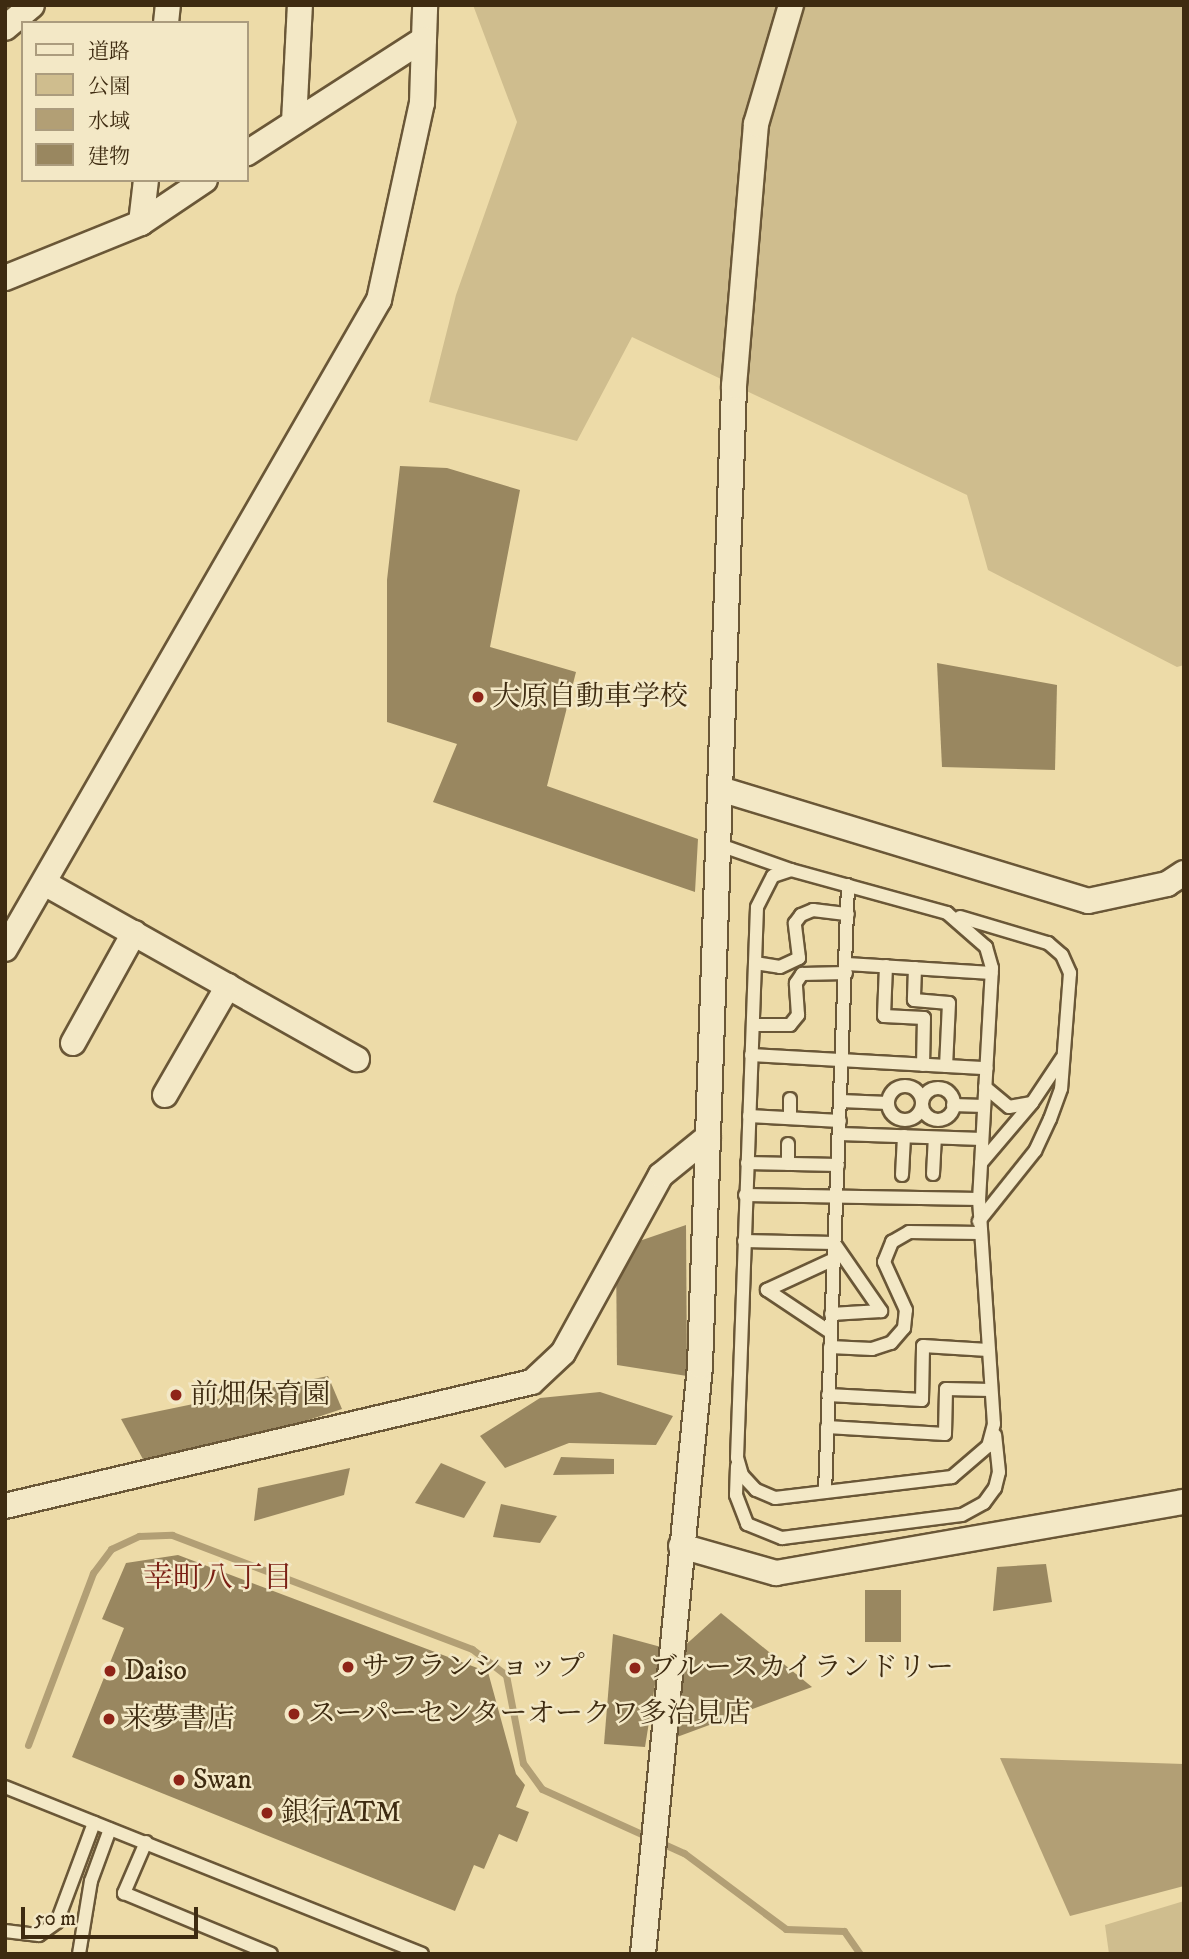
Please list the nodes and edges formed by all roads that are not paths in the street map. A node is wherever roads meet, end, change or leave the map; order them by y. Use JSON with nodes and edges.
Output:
{"nodes":[{"id":1,"x":32,"y":5,"type":"edge"},
{"id":2,"x":300,"y":5,"type":"edge"},
{"id":3,"x":425,"y":5,"type":"edge"},
{"id":4,"x":791,"y":5,"type":"edge"},
{"id":5,"x":5,"y":28,"type":"edge"},
{"id":6,"x":424,"y":39,"type":"junction"},
{"id":7,"x":294,"y":122,"type":"junction"},
{"id":8,"x":248,"y":152,"type":"edge"},
{"id":9,"x":146,"y":182,"type":"edge"},
{"id":10,"x":202,"y":182,"type":"edge"},
{"id":11,"x":141,"y":223,"type":"junction"},
{"id":12,"x":5,"y":278,"type":"edge"},
{"id":13,"x":720,"y":789,"type":"junction"},
{"id":14,"x":717,"y":844,"type":"junction"},
{"id":15,"x":791,"y":870,"type":"junction"},
{"id":16,"x":1184,"y":873,"type":"edge"},
{"id":17,"x":46,"y":884,"type":"junction"},
{"id":18,"x":848,"y":885,"type":"junction"},
{"id":19,"x":848,"y":914,"type":"junction"},
{"id":20,"x":947,"y":914,"type":"junction"},
{"id":21,"x":134,"y":933,"type":"junction"},
{"id":22,"x":5,"y":949,"type":"edge"},
{"id":23,"x":755,"y":963,"type":"junction"},
{"id":24,"x":886,"y":966,"type":"junction"},
{"id":25,"x":846,"y":968,"type":"junction"},
{"id":26,"x":915,"y":968,"type":"junction"},
{"id":27,"x":992,"y":973,"type":"junction"},
{"id":28,"x":228,"y":986,"type":"junction"},
{"id":29,"x":753,"y":1025,"type":"junction"},
{"id":30,"x":73,"y":1043,"type":"dead end"},
{"id":31,"x":751,"y":1055,"type":"junction"},
{"id":32,"x":1063,"y":1056,"type":"junction"},
{"id":33,"x":357,"y":1059,"type":"dead end"},
{"id":34,"x":842,"y":1060,"type":"junction"},
{"id":35,"x":923,"y":1065,"type":"junction"},
{"id":36,"x":946,"y":1066,"type":"junction"},
{"id":37,"x":987,"y":1068,"type":"junction"},
{"id":38,"x":985,"y":1087,"type":"junction"},
{"id":39,"x":164,"y":1095,"type":"dead end"},
{"id":40,"x":790,"y":1099,"type":"dead end"},
{"id":41,"x":841,"y":1101,"type":"junction"},
{"id":42,"x":888,"y":1103,"type":"junction"},
{"id":43,"x":922,"y":1103,"type":"junction"},
{"id":44,"x":1032,"y":1103,"type":"junction"},
{"id":45,"x":953,"y":1105,"type":"junction"},
{"id":46,"x":984,"y":1106,"type":"junction"},
{"id":47,"x":749,"y":1116,"type":"junction"},
{"id":48,"x":790,"y":1118,"type":"junction"},
{"id":49,"x":840,"y":1127,"type":"junction"},
{"id":50,"x":904,"y":1136,"type":"junction"},
{"id":51,"x":708,"y":1138,"type":"junction"},
{"id":52,"x":935,"y":1138,"type":"junction"},
{"id":53,"x":982,"y":1139,"type":"junction"},
{"id":54,"x":788,"y":1144,"type":"dead end"},
{"id":55,"x":747,"y":1163,"type":"junction"},
{"id":56,"x":981,"y":1163,"type":"junction"},
{"id":57,"x":788,"y":1164,"type":"junction"},
{"id":58,"x":838,"y":1165,"type":"junction"},
{"id":59,"x":933,"y":1174,"type":"dead end"},
{"id":60,"x":902,"y":1175,"type":"dead end"},
{"id":61,"x":745,"y":1195,"type":"junction"},
{"id":62,"x":836,"y":1196,"type":"junction"},
{"id":63,"x":979,"y":1199,"type":"junction"},
{"id":64,"x":980,"y":1227,"type":"junction"},
{"id":65,"x":744,"y":1241,"type":"junction"},
{"id":66,"x":834,"y":1243,"type":"junction"},
{"id":67,"x":834,"y":1259,"type":"junction"},
{"id":68,"x":831,"y":1314,"type":"junction"},
{"id":69,"x":830,"y":1332,"type":"junction"},
{"id":70,"x":830,"y":1347,"type":"junction"},
{"id":71,"x":988,"y":1350,"type":"junction"},
{"id":72,"x":991,"y":1390,"type":"junction"},
{"id":73,"x":828,"y":1395,"type":"junction"},
{"id":74,"x":994,"y":1424,"type":"junction"},
{"id":75,"x":827,"y":1427,"type":"junction"},
{"id":76,"x":737,"y":1458,"type":"junction"},
{"id":77,"x":825,"y":1492,"type":"junction"},
{"id":78,"x":1184,"y":1503,"type":"edge"},
{"id":79,"x":5,"y":1506,"type":"edge"},
{"id":80,"x":681,"y":1546,"type":"junction"},
{"id":81,"x":5,"y":1787,"type":"edge"},
{"id":82,"x":94,"y":1823,"type":"junction"},
{"id":83,"x":110,"y":1829,"type":"junction"},
{"id":84,"x":146,"y":1842,"type":"junction"},
{"id":85,"x":5,"y":1931,"type":"edge"},
{"id":86,"x":79,"y":1954,"type":"edge"},
{"id":87,"x":271,"y":1954,"type":"edge"},
{"id":88,"x":422,"y":1954,"type":"edge"},
{"id":89,"x":643,"y":1954,"type":"edge"}],
"edges":[{"from":1,"to":5,"type":"street"},
{"from":2,"to":7,"type":"street"},
{"from":3,"to":6,"type":"street"},
{"from":4,"to":13,"type":"street"},
{"from":6,"to":7,"type":"street"},
{"from":6,"to":17,"type":"street"},
{"from":7,"to":8,"type":"street"},
{"from":9,"to":11,"type":"street"},
{"from":10,"to":11,"type":"street"},
{"from":11,"to":12,"type":"street"},
{"from":13,"to":14,"type":"street"},
{"from":13,"to":16,"type":"street"},
{"from":14,"to":15,"type":"lane"},
{"from":14,"to":51,"type":"street"},
{"from":15,"to":18,"type":"lane"},
{"from":15,"to":23,"type":"lane"},
{"from":17,"to":21,"type":"street"},
{"from":17,"to":22,"type":"street"},
{"from":18,"to":19,"type":"lane"},
{"from":18,"to":20,"type":"lane"},
{"from":19,"to":23,"type":"lane"},
{"from":19,"to":25,"type":"lane"},
{"from":20,"to":27,"type":"lane"},
{"from":20,"to":32,"type":"lane"},
{"from":21,"to":28,"type":"street"},
{"from":21,"to":30,"type":"street"},
{"from":23,"to":29,"type":"lane"},
{"from":24,"to":25,"type":"lane"},
{"from":24,"to":26,"type":"lane"},
{"from":24,"to":35,"type":"lane"},
{"from":25,"to":29,"type":"lane"},
{"from":25,"to":34,"type":"lane"},
{"from":26,"to":27,"type":"lane"},
{"from":26,"to":36,"type":"lane"},
{"from":27,"to":37,"type":"lane"},
{"from":28,"to":33,"type":"street"},
{"from":28,"to":39,"type":"street"},
{"from":29,"to":31,"type":"lane"},
{"from":31,"to":34,"type":"lane"},
{"from":31,"to":47,"type":"lane"},
{"from":32,"to":44,"type":"lane"},
{"from":32,"to":64,"type":"lane"},
{"from":34,"to":35,"type":"lane"},
{"from":34,"to":41,"type":"lane"},
{"from":35,"to":36,"type":"lane"},
{"from":36,"to":37,"type":"lane"},
{"from":37,"to":38,"type":"lane"},
{"from":38,"to":44,"type":"lane"},
{"from":38,"to":46,"type":"lane"},
{"from":40,"to":48,"type":"lane"},
{"from":41,"to":42,"type":"lane"},
{"from":41,"to":49,"type":"lane"},
{"from":42,"to":43,"type":"lane"},
{"from":42,"to":43,"type":"lane"},
{"from":43,"to":45,"type":"lane"},
{"from":43,"to":45,"type":"lane"},
{"from":44,"to":56,"type":"lane"},
{"from":45,"to":46,"type":"lane"},
{"from":46,"to":53,"type":"lane"},
{"from":47,"to":48,"type":"lane"},
{"from":47,"to":55,"type":"lane"},
{"from":48,"to":49,"type":"lane"},
{"from":49,"to":50,"type":"lane"},
{"from":49,"to":58,"type":"lane"},
{"from":50,"to":52,"type":"lane"},
{"from":50,"to":60,"type":"lane"},
{"from":51,"to":79,"type":"street"},
{"from":51,"to":80,"type":"street"},
{"from":52,"to":53,"type":"lane"},
{"from":52,"to":59,"type":"lane"},
{"from":53,"to":56,"type":"lane"},
{"from":54,"to":57,"type":"lane"},
{"from":55,"to":57,"type":"lane"},
{"from":55,"to":61,"type":"lane"},
{"from":56,"to":63,"type":"lane"},
{"from":57,"to":58,"type":"lane"},
{"from":58,"to":62,"type":"lane"},
{"from":61,"to":62,"type":"lane"},
{"from":61,"to":65,"type":"lane"},
{"from":62,"to":63,"type":"lane"},
{"from":62,"to":66,"type":"lane"},
{"from":63,"to":64,"type":"lane"},
{"from":64,"to":70,"type":"lane"},
{"from":64,"to":71,"type":"lane"},
{"from":65,"to":66,"type":"lane"},
{"from":65,"to":76,"type":"lane"},
{"from":66,"to":67,"type":"lane"},
{"from":66,"to":68,"type":"lane"},
{"from":67,"to":68,"type":"lane"},
{"from":67,"to":69,"type":"lane"},
{"from":68,"to":69,"type":"lane"},
{"from":69,"to":70,"type":"lane"},
{"from":70,"to":73,"type":"lane"},
{"from":71,"to":72,"type":"lane"},
{"from":71,"to":73,"type":"lane"},
{"from":72,"to":74,"type":"lane"},
{"from":72,"to":75,"type":"lane"},
{"from":73,"to":75,"type":"lane"},
{"from":74,"to":76,"type":"lane"},
{"from":74,"to":77,"type":"lane"},
{"from":75,"to":77,"type":"lane"},
{"from":76,"to":77,"type":"lane"},
{"from":78,"to":80,"type":"street"},
{"from":80,"to":89,"type":"street"},
{"from":81,"to":82,"type":"lane"},
{"from":82,"to":83,"type":"lane"},
{"from":82,"to":85,"type":"lane"},
{"from":83,"to":84,"type":"lane"},
{"from":83,"to":86,"type":"lane"},
{"from":84,"to":87,"type":"lane"},
{"from":84,"to":88,"type":"lane"}]}
